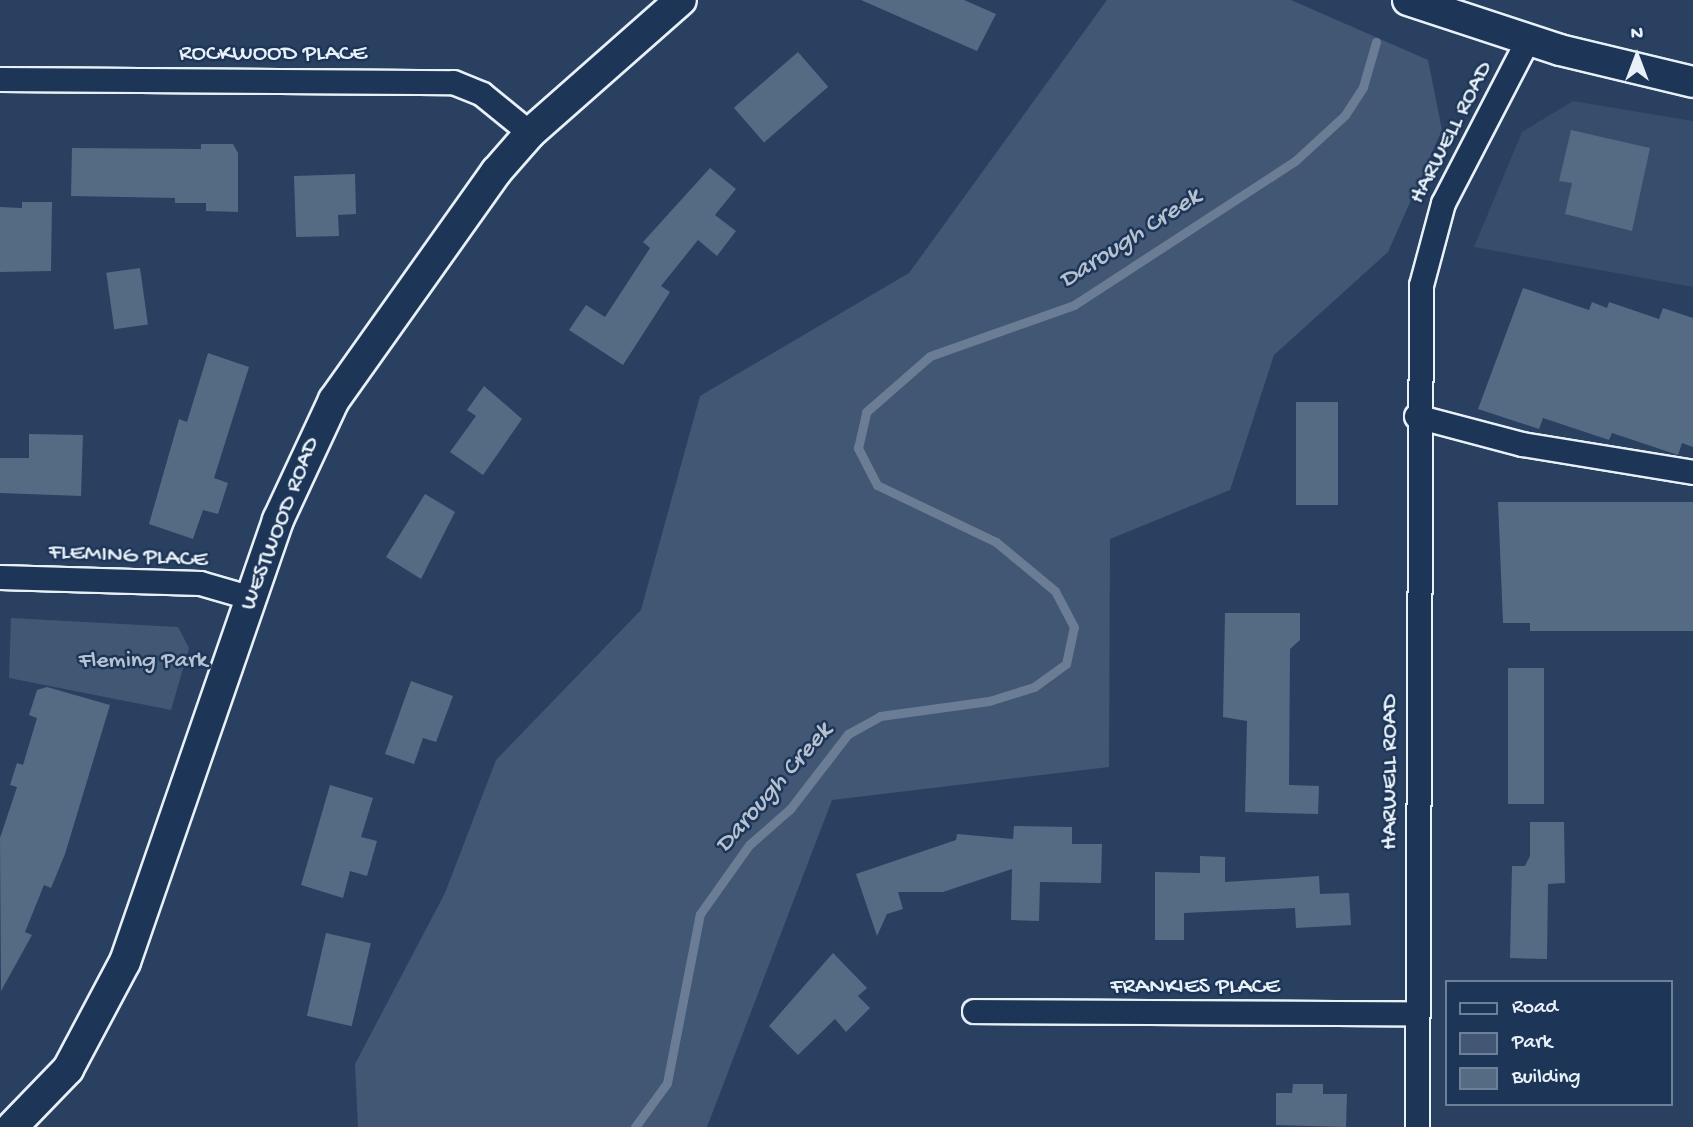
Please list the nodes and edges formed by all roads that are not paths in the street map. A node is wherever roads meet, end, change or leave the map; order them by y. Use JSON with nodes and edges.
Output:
{"nodes":[{"id":1,"x":681,"y":0,"type":"edge"},
{"id":2,"x":1408,"y":0,"type":"edge"},
{"id":3,"x":1527,"y":41,"type":"junction"},
{"id":4,"x":0,"y":79,"type":"edge"},
{"id":5,"x":1693,"y":82,"type":"edge"},
{"id":6,"x":530,"y":133,"type":"junction"},
{"id":7,"x":1416,"y":416,"type":"junction"},
{"id":8,"x":1693,"y":472,"type":"edge"},
{"id":9,"x":0,"y":577,"type":"edge"},
{"id":10,"x":252,"y":598,"type":"junction"},
{"id":11,"x":974,"y":1011,"type":"dead end"},
{"id":12,"x":1417,"y":1013,"type":"junction"},
{"id":13,"x":12,"y":1127,"type":"edge"},
{"id":14,"x":1417,"y":1127,"type":"edge"}],
"edges":[{"from":1,"to":6,"type":"street","name":"WESTWOOD ROAD"},
{"from":2,"to":3,"type":"street"},
{"from":3,"to":5,"type":"street"},
{"from":3,"to":7,"type":"street","name":"HARWELL ROAD"},
{"from":4,"to":6,"type":"street","name":"ROCKWOOD PLACE"},
{"from":6,"to":10,"type":"street","name":"WESTWOOD ROAD"},
{"from":7,"to":8,"type":"street"},
{"from":7,"to":12,"type":"street","name":"HARWELL ROAD"},
{"from":9,"to":10,"type":"street","name":"FLEMING PLACE"},
{"from":10,"to":13,"type":"street","name":"WESTWOOD ROAD"},
{"from":11,"to":12,"type":"street","name":"FRANKIES PLACE"},
{"from":12,"to":14,"type":"street","name":"HARWELL ROAD"}]}
